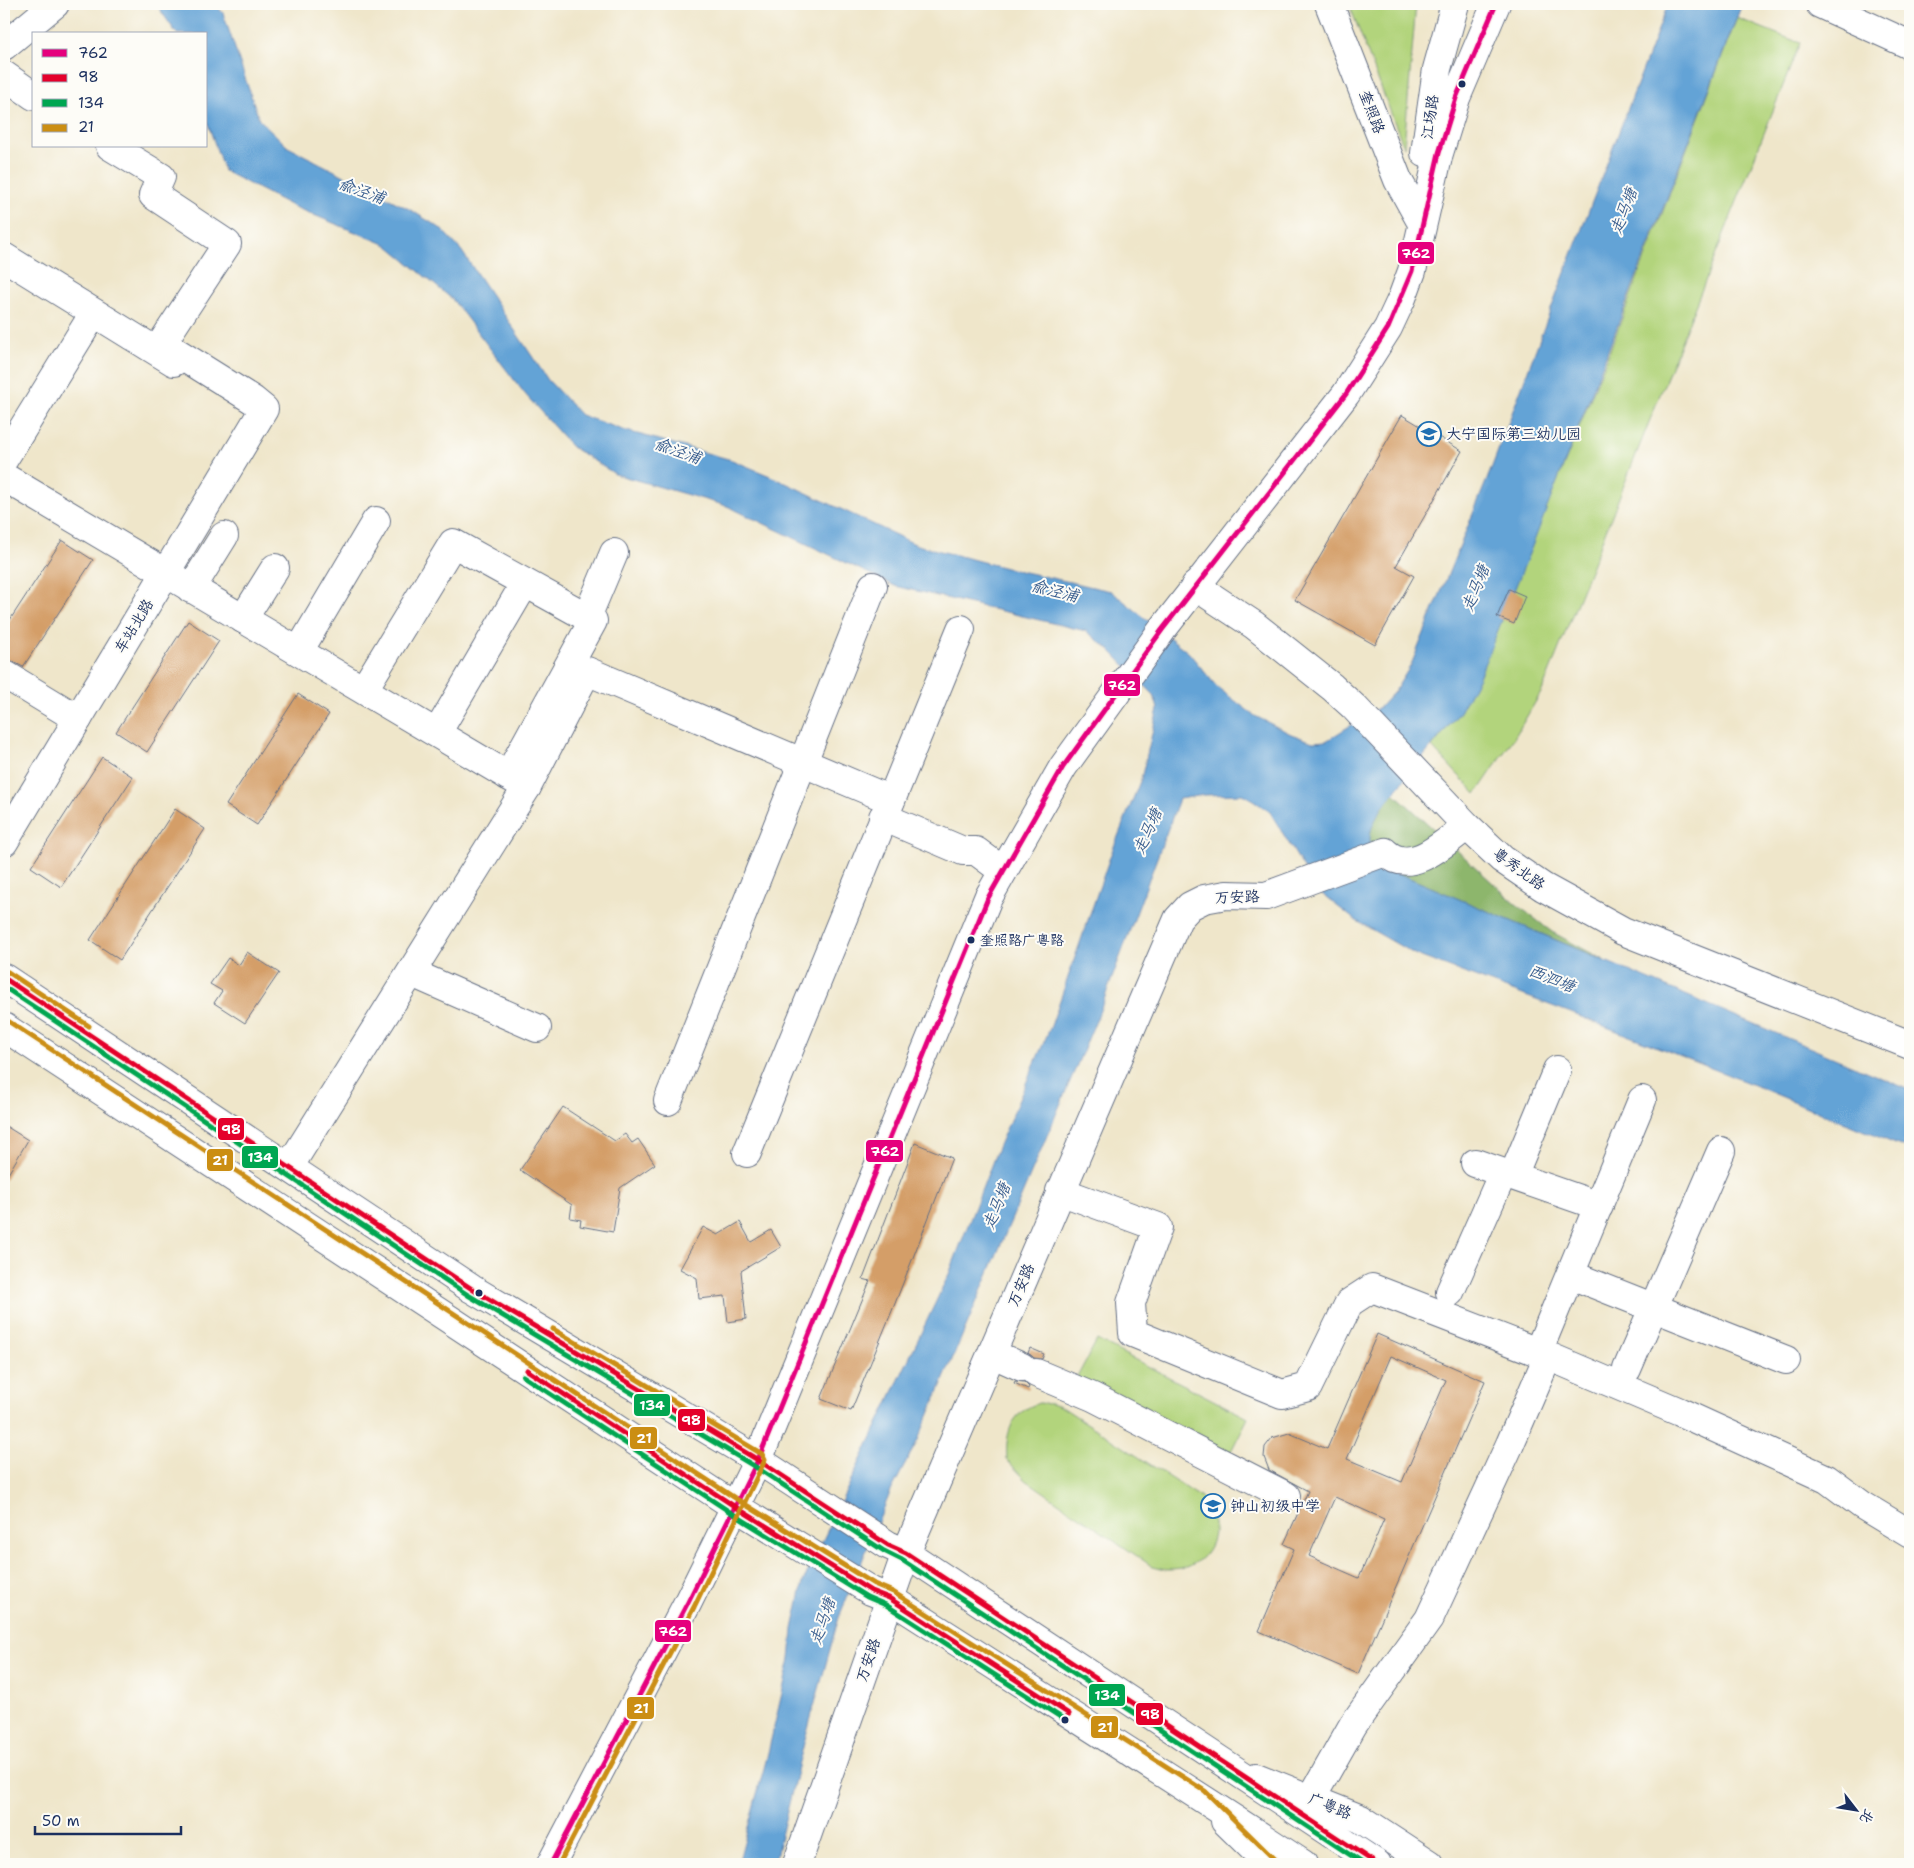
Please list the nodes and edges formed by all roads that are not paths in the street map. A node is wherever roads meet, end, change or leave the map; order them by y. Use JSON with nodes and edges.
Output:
{"nodes":[{"id":1,"x":55,"y":4,"type":"edge"},
{"id":2,"x":1329,"y":4,"type":"edge"},
{"id":3,"x":1455,"y":4,"type":"edge"},
{"id":4,"x":1496,"y":4,"type":"edge"},
{"id":5,"x":1820,"y":4,"type":"edge"},
{"id":6,"x":1910,"y":45,"type":"edge"},
{"id":7,"x":4,"y":46,"type":"edge"},
{"id":8,"x":4,"y":75,"type":"edge"},
{"id":9,"x":32,"y":95,"type":"edge"},
{"id":10,"x":113,"y":148,"type":"edge"},
{"id":11,"x":1419,"y":218,"type":"junction"},
{"id":12,"x":1417,"y":246,"type":"junction"},
{"id":13,"x":4,"y":257,"type":"edge"},
{"id":14,"x":94,"y":313,"type":"junction"},
{"id":15,"x":262,"y":413,"type":"junction"},
{"id":16,"x":4,"y":459,"type":"edge"},
{"id":17,"x":4,"y":477,"type":"edge"},
{"id":18,"x":376,"y":521,"type":"dead end"},
{"id":19,"x":224,"y":536,"type":"dead end"},
{"id":20,"x":614,"y":553,"type":"dead end"},
{"id":21,"x":275,"y":568,"type":"dead end"},
{"id":22,"x":165,"y":573,"type":"junction"},
{"id":23,"x":525,"y":584,"type":"junction"},
{"id":24,"x":873,"y":586,"type":"dead end"},
{"id":25,"x":1196,"y":586,"type":"junction"},
{"id":26,"x":191,"y":589,"type":"junction"},
{"id":27,"x":587,"y":617,"type":"junction"},
{"id":28,"x":244,"y":618,"type":"junction"},
{"id":29,"x":961,"y":629,"type":"dead end"},
{"id":30,"x":299,"y":652,"type":"junction"},
{"id":31,"x":4,"y":674,"type":"edge"},
{"id":32,"x":364,"y":690,"type":"junction"},
{"id":33,"x":78,"y":719,"type":"junction"},
{"id":34,"x":437,"y":733,"type":"junction"},
{"id":35,"x":801,"y":762,"type":"junction"},
{"id":36,"x":517,"y":781,"type":"junction"},
{"id":37,"x":887,"y":809,"type":"junction"},
{"id":38,"x":1466,"y":826,"type":"junction"},
{"id":39,"x":4,"y":842,"type":"edge"},
{"id":40,"x":1003,"y":871,"type":"junction"},
{"id":41,"x":412,"y":973,"type":"junction"},
{"id":42,"x":4,"y":978,"type":"edge"},
{"id":43,"x":4,"y":1027,"type":"edge"},
{"id":44,"x":536,"y":1028,"type":"dead end"},
{"id":45,"x":1910,"y":1046,"type":"edge"},
{"id":46,"x":1557,"y":1070,"type":"dead end"},
{"id":47,"x":1642,"y":1100,"type":"dead end"},
{"id":48,"x":668,"y":1101,"type":"dead end"},
{"id":49,"x":1721,"y":1151,"type":"dead end"},
{"id":50,"x":747,"y":1153,"type":"dead end"},
{"id":51,"x":1475,"y":1163,"type":"dead end"},
{"id":52,"x":288,"y":1167,"type":"junction"},
{"id":53,"x":1508,"y":1175,"type":"junction"},
{"id":54,"x":1060,"y":1191,"type":"junction"},
{"id":55,"x":1599,"y":1206,"type":"junction"},
{"id":56,"x":1571,"y":1275,"type":"junction"},
{"id":57,"x":1450,"y":1292,"type":"dead end"},
{"id":58,"x":1654,"y":1306,"type":"junction"},
{"id":59,"x":993,"y":1354,"type":"junction"},
{"id":60,"x":1543,"y":1354,"type":"junction"},
{"id":61,"x":1786,"y":1360,"type":"dead end"},
{"id":62,"x":1628,"y":1369,"type":"dead end"},
{"id":63,"x":758,"y":1460,"type":"junction"},
{"id":64,"x":1286,"y":1496,"type":"dead end"},
{"id":65,"x":734,"y":1506,"type":"junction"},
{"id":66,"x":1910,"y":1534,"type":"edge"},
{"id":67,"x":897,"y":1549,"type":"junction"},
{"id":68,"x":880,"y":1594,"type":"junction"},
{"id":69,"x":1221,"y":1763,"type":"junction"},
{"id":70,"x":1201,"y":1797,"type":"junction"},
{"id":71,"x":1311,"y":1799,"type":"junction"},
{"id":72,"x":551,"y":1864,"type":"edge"},
{"id":73,"x":797,"y":1864,"type":"edge"},
{"id":74,"x":1269,"y":1864,"type":"edge"},
{"id":75,"x":1303,"y":1864,"type":"edge"},
{"id":76,"x":1377,"y":1864,"type":"edge"},
{"id":77,"x":1430,"y":1864,"type":"edge"}],
"edges":[{"from":1,"to":7,"type":"street"},
{"from":2,"to":11,"type":"street","name":"奎照路"},
{"from":3,"to":11,"type":"street","name":"江场路"},
{"from":4,"to":12,"type":"street","name":"江场路"},
{"from":5,"to":6,"type":"street"},
{"from":8,"to":9,"type":"street"},
{"from":10,"to":15,"type":"street"},
{"from":11,"to":12,"type":"street","name":"江场路"},
{"from":12,"to":25,"type":"street"},
{"from":13,"to":14,"type":"street"},
{"from":14,"to":15,"type":"street"},
{"from":14,"to":16,"type":"street"},
{"from":15,"to":22,"type":"street","name":"车站北路"},
{"from":17,"to":22,"type":"street"},
{"from":18,"to":30,"type":"street"},
{"from":19,"to":26,"type":"street"},
{"from":20,"to":27,"type":"street"},
{"from":21,"to":28,"type":"street"},
{"from":22,"to":26,"type":"street"},
{"from":22,"to":33,"type":"street","name":"车站北路"},
{"from":23,"to":27,"type":"street"},
{"from":23,"to":32,"type":"street"},
{"from":23,"to":34,"type":"street"},
{"from":24,"to":35,"type":"street"},
{"from":25,"to":38,"type":"street","name":"粤秀北路"},
{"from":25,"to":40,"type":"street"},
{"from":26,"to":28,"type":"street"},
{"from":27,"to":36,"type":"street"},
{"from":28,"to":30,"type":"street"},
{"from":29,"to":37,"type":"street"},
{"from":30,"to":32,"type":"street"},
{"from":31,"to":33,"type":"street"},
{"from":32,"to":34,"type":"street"},
{"from":33,"to":39,"type":"street","name":"车站北路"},
{"from":34,"to":36,"type":"street"},
{"from":35,"to":36,"type":"street"},
{"from":35,"to":37,"type":"street"},
{"from":35,"to":48,"type":"street"},
{"from":36,"to":41,"type":"street"},
{"from":37,"to":40,"type":"street"},
{"from":37,"to":50,"type":"street"},
{"from":38,"to":45,"type":"street","name":"粤秀北路"},
{"from":38,"to":54,"type":"street","name":"万安路"},
{"from":40,"to":63,"type":"street"},
{"from":41,"to":44,"type":"street"},
{"from":41,"to":52,"type":"street"},
{"from":42,"to":52,"type":"street"},
{"from":43,"to":65,"type":"street"},
{"from":46,"to":53,"type":"street"},
{"from":47,"to":55,"type":"street"},
{"from":49,"to":58,"type":"street"},
{"from":51,"to":53,"type":"street"},
{"from":52,"to":63,"type":"street"},
{"from":53,"to":55,"type":"street"},
{"from":53,"to":57,"type":"street"},
{"from":54,"to":59,"type":"street","name":"万安路"},
{"from":54,"to":60,"type":"street"},
{"from":55,"to":56,"type":"street"},
{"from":56,"to":58,"type":"street"},
{"from":56,"to":60,"type":"street"},
{"from":58,"to":61,"type":"street"},
{"from":58,"to":62,"type":"street"},
{"from":59,"to":64,"type":"street"},
{"from":59,"to":67,"type":"street","name":"万安路"},
{"from":60,"to":66,"type":"street"},
{"from":60,"to":71,"type":"street"},
{"from":63,"to":65,"type":"street"},
{"from":63,"to":67,"type":"street","name":"广粤路"},
{"from":65,"to":68,"type":"street"},
{"from":65,"to":72,"type":"street"},
{"from":67,"to":68,"type":"street","name":"万安路"},
{"from":67,"to":69,"type":"street","name":"广粤路"},
{"from":68,"to":70,"type":"street"},
{"from":68,"to":73,"type":"street","name":"万安路"},
{"from":69,"to":71,"type":"street","name":"广粤路"},
{"from":69,"to":76,"type":"street","name":"广粤路"},
{"from":70,"to":74,"type":"street"},
{"from":70,"to":75,"type":"street"},
{"from":71,"to":77,"type":"street","name":"广粤路"}]}
